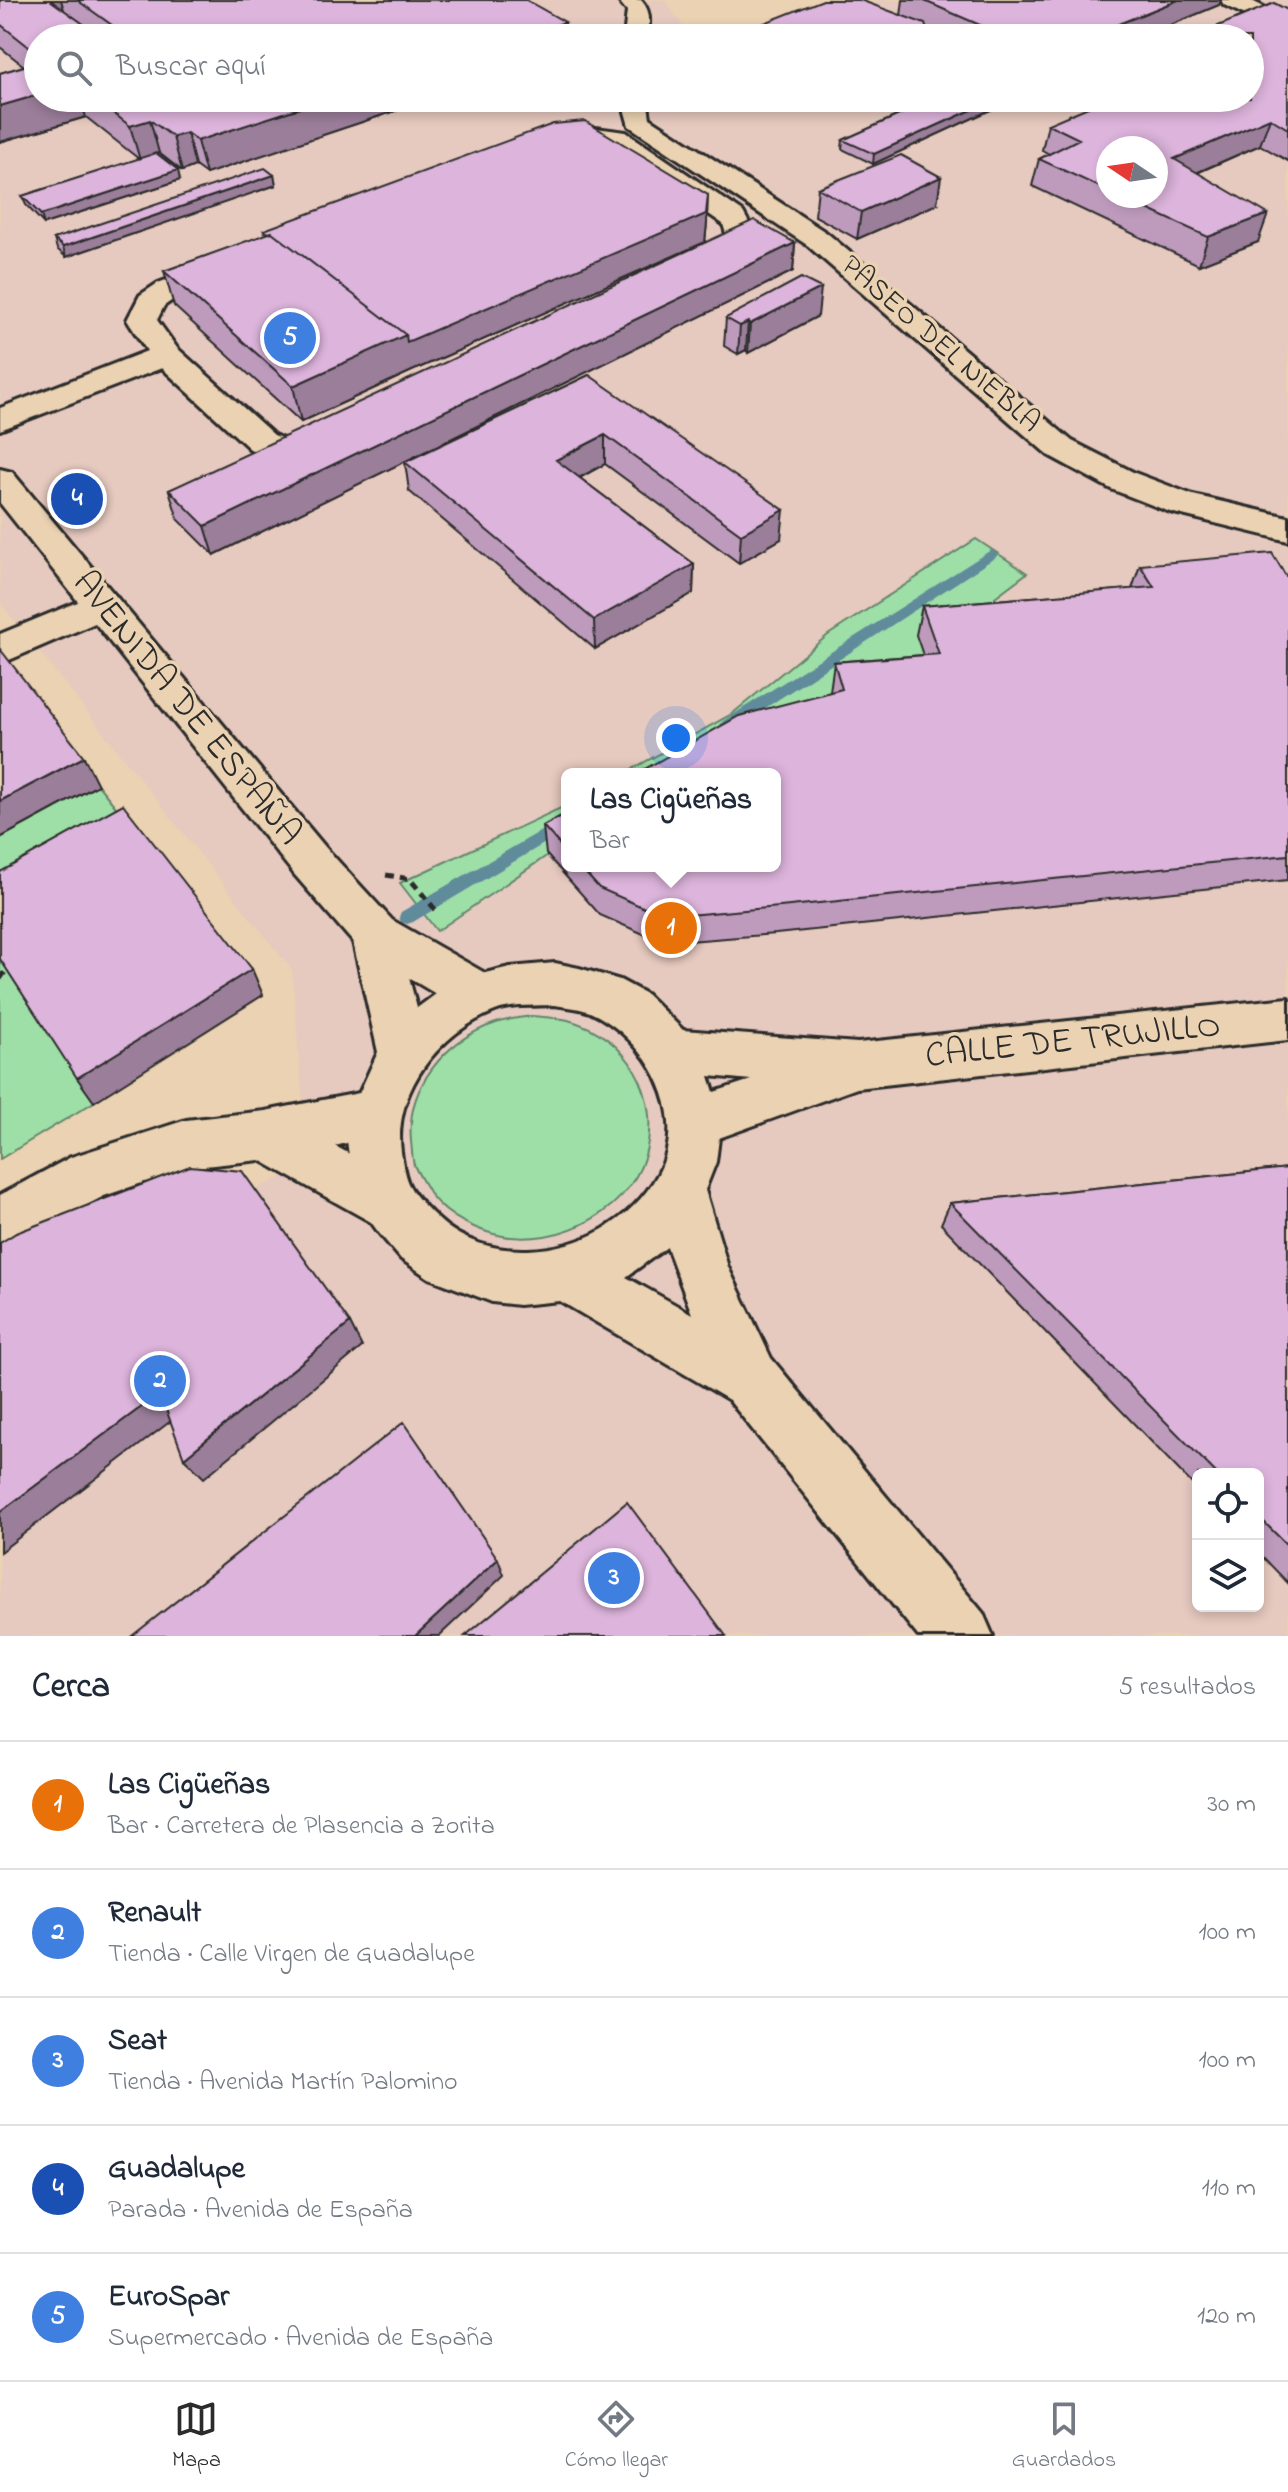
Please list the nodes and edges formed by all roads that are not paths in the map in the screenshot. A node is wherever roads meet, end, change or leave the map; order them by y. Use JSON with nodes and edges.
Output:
{"nodes":[{"id":1,"x":629,"y":0,"type":"edge"},
{"id":2,"x":1232,"y":0,"type":"edge"},
{"id":3,"x":637,"y":24,"type":"edge"},
{"id":4,"x":1288,"y":28,"type":"edge"},
{"id":5,"x":636,"y":112,"type":"edge"},
{"id":6,"x":166,"y":355,"type":"junction"},
{"id":7,"x":0,"y":420,"type":"edge"},
{"id":8,"x":0,"y":480,"type":"edge"},
{"id":9,"x":1288,"y":529,"type":"edge"},
{"id":10,"x":102,"y":605,"type":"junction"},
{"id":11,"x":0,"y":650,"type":"edge"},
{"id":12,"x":375,"y":934,"type":"junction"},
{"id":13,"x":481,"y":995,"type":"junction"},
{"id":14,"x":1288,"y":1019,"type":"edge"},
{"id":15,"x":673,"y":1051,"type":"junction"},
{"id":16,"x":403,"y":1053,"type":"junction"},
{"id":17,"x":858,"y":1066,"type":"junction"},
{"id":18,"x":375,"y":1114,"type":"junction"},
{"id":19,"x":694,"y":1123,"type":"junction"},
{"id":20,"x":265,"y":1135,"type":"junction"},
{"id":21,"x":678,"y":1190,"type":"junction"},
{"id":22,"x":390,"y":1204,"type":"junction"},
{"id":23,"x":0,"y":1224,"type":"edge"},
{"id":24,"x":566,"y":1274,"type":"junction"},
{"id":25,"x":750,"y":1379,"type":"junction"},
{"id":26,"x":960,"y":1636,"type":"edge"}],
"edges":[{"from":1,"to":3,"type":"street"},
{"from":2,"to":4,"type":"street"},
{"from":5,"to":9,"type":"street","name":"PASEO DEL NIEBLA"},
{"from":6,"to":6,"type":"street"},
{"from":6,"to":7,"type":"street"},
{"from":8,"to":10,"type":"street","name":"AVENIDA DE ESPAÑA"},
{"from":10,"to":11,"type":"street"},
{"from":10,"to":12,"type":"street","name":"AVENIDA DE ESPAÑA"},
{"from":12,"to":13,"type":"street","name":"AVENIDA DE ESPAÑA"},
{"from":12,"to":16,"type":"street","name":"AVENIDA DE ESPAÑA"},
{"from":13,"to":15,"type":"street"},
{"from":13,"to":16,"type":"street"},
{"from":14,"to":17,"type":"street","name":"CALLE DE TRUJILLO"},
{"from":15,"to":17,"type":"street"},
{"from":15,"to":19,"type":"street"},
{"from":16,"to":18,"type":"street"},
{"from":17,"to":19,"type":"street"},
{"from":18,"to":20,"type":"street"},
{"from":18,"to":22,"type":"street"},
{"from":19,"to":21,"type":"street"},
{"from":20,"to":22,"type":"street"},
{"from":20,"to":23,"type":"street"},
{"from":21,"to":24,"type":"street"},
{"from":21,"to":25,"type":"street"},
{"from":22,"to":24,"type":"street"},
{"from":24,"to":25,"type":"street"},
{"from":25,"to":26,"type":"street"}]}
